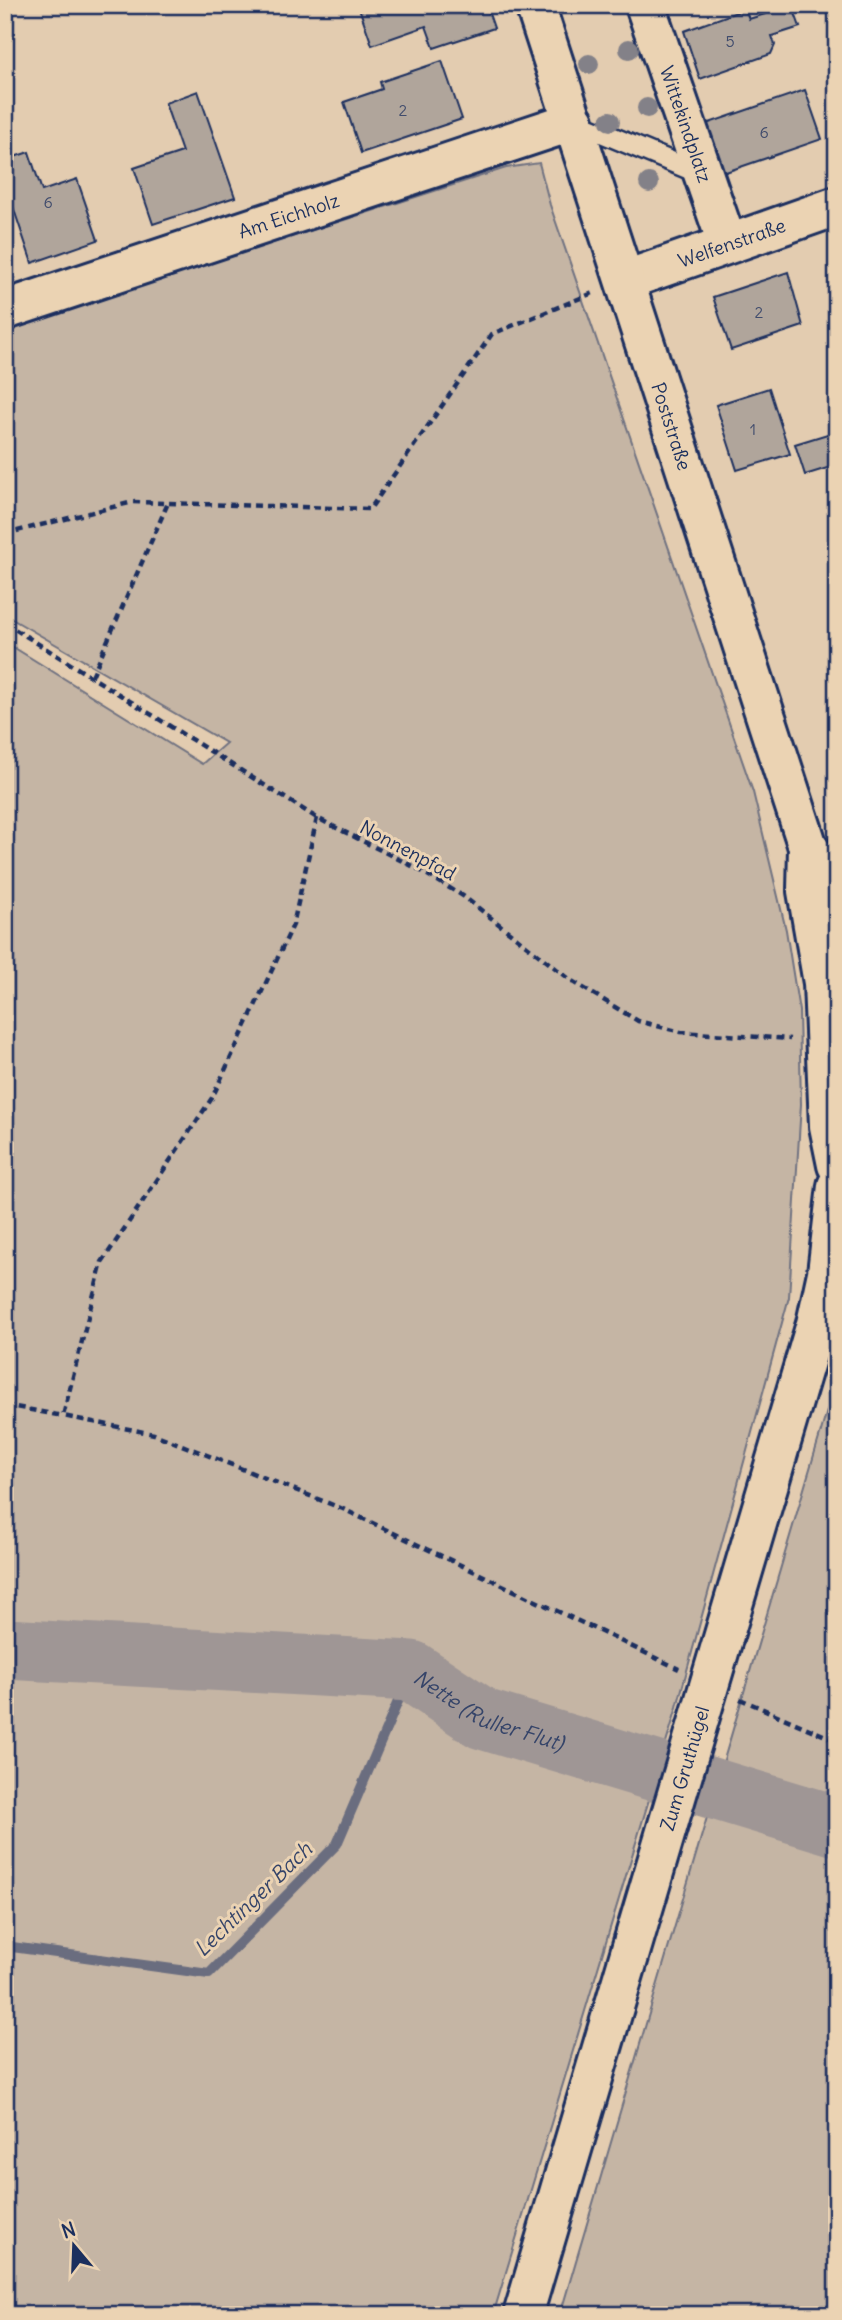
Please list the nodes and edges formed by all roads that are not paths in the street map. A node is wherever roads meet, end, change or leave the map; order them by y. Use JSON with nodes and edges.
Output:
{"nodes":[{"id":1,"x":536,"y":5,"type":"edge"},
{"id":2,"x":645,"y":5,"type":"edge"},
{"id":3,"x":574,"y":121,"type":"junction"},
{"id":4,"x":704,"y":175,"type":"junction"},
{"id":5,"x":837,"y":206,"type":"edge"},
{"id":6,"x":727,"y":243,"type":"junction"},
{"id":7,"x":626,"y":280,"type":"junction"},
{"id":8,"x":5,"y":310,"type":"edge"},
{"id":9,"x":808,"y":847,"type":"junction"},
{"id":10,"x":837,"y":891,"type":"edge"},
{"id":11,"x":837,"y":1165,"type":"edge"},
{"id":12,"x":836,"y":1208,"type":"edge"},
{"id":13,"x":523,"y":2315,"type":"edge"}],
"edges":[{"from":1,"to":3,"type":"street","name":"Poststraße"},
{"from":2,"to":4,"type":"street","name":"Wittekindplatz"},
{"from":3,"to":4,"type":"lane"},
{"from":3,"to":7,"type":"street","name":"Poststraße"},
{"from":3,"to":8,"type":"street","name":"Am Eichholz"},
{"from":4,"to":6,"type":"street","name":"Wittekindplatz"},
{"from":5,"to":6,"type":"street","name":"Welfenstraße"},
{"from":6,"to":7,"type":"street","name":"Welfenstraße"},
{"from":7,"to":9,"type":"street","name":"Poststraße"},
{"from":9,"to":10,"type":"street","name":"Poststraße"},
{"from":9,"to":11,"type":"street","name":"Poststraße"},
{"from":12,"to":13,"type":"street","name":"Zum Gruthügel"}]}
